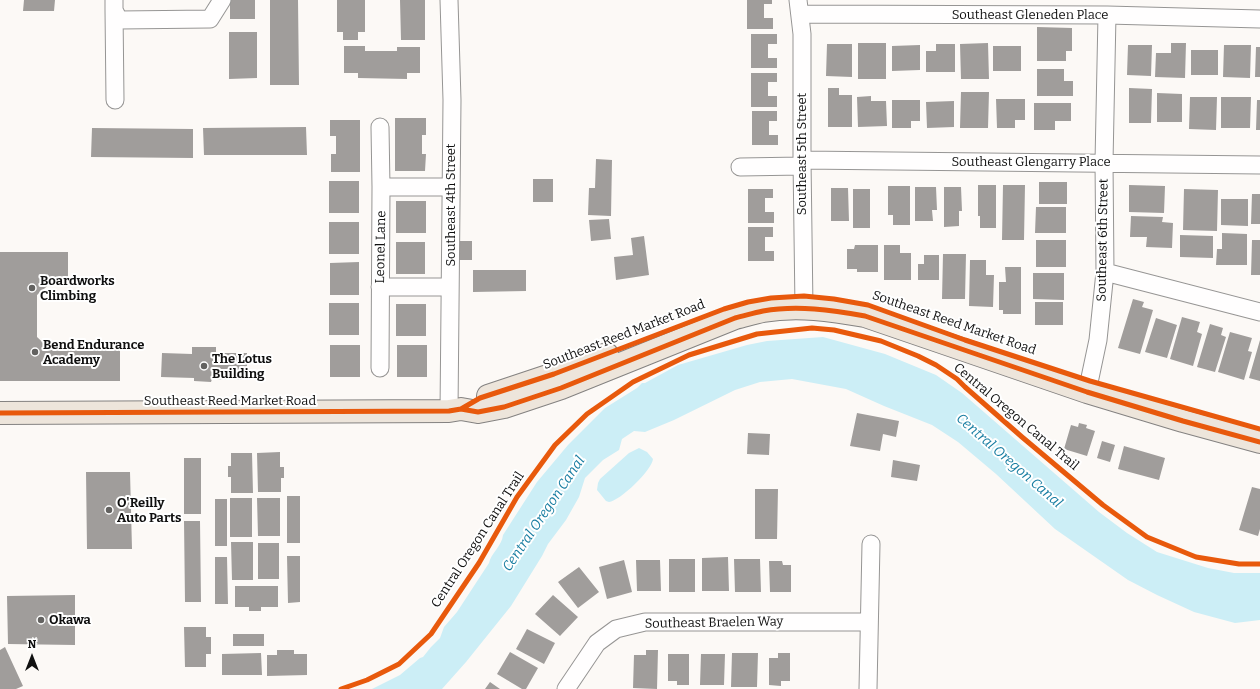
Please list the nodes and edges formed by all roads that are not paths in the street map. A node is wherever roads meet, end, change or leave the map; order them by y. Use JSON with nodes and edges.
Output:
{"nodes":[{"id":1,"x":222,"y":0,"type":"edge"},
{"id":2,"x":450,"y":0,"type":"edge"},
{"id":3,"x":114,"y":5,"type":"edge"},
{"id":4,"x":799,"y":7,"type":"edge"},
{"id":5,"x":1107,"y":15,"type":"junction"},
{"id":6,"x":1260,"y":19,"type":"edge"},
{"id":7,"x":115,"y":100,"type":"dead end"},
{"id":8,"x":380,"y":126,"type":"dead end"},
{"id":9,"x":1104,"y":162,"type":"junction"},
{"id":10,"x":802,"y":163,"type":"junction"},
{"id":11,"x":1260,"y":165,"type":"edge"},
{"id":12,"x":740,"y":167,"type":"dead end"},
{"id":13,"x":381,"y":187,"type":"junction"},
{"id":14,"x":451,"y":187,"type":"junction"},
{"id":15,"x":1105,"y":272,"type":"junction"},
{"id":16,"x":380,"y":287,"type":"junction"},
{"id":17,"x":450,"y":287,"type":"junction"},
{"id":18,"x":804,"y":302,"type":"junction"},
{"id":19,"x":1260,"y":312,"type":"edge"},
{"id":20,"x":380,"y":368,"type":"dead end"},
{"id":21,"x":1089,"y":386,"type":"junction"},
{"id":22,"x":455,"y":410,"type":"junction"},
{"id":23,"x":0,"y":413,"type":"edge"},
{"id":24,"x":1260,"y":428,"type":"edge"},
{"id":25,"x":1260,"y":442,"type":"edge"},
{"id":26,"x":871,"y":544,"type":"dead end"},
{"id":27,"x":869,"y":622,"type":"junction"},
{"id":28,"x":572,"y":687,"type":"edge"},
{"id":29,"x":868,"y":689,"type":"edge"}],
"edges":[{"from":1,"to":3,"type":"street"},
{"from":2,"to":14,"type":"street","name":"Southeast 4th Street"},
{"from":3,"to":7,"type":"street"},
{"from":4,"to":5,"type":"street","name":"Southeast Gleneden Place"},
{"from":4,"to":10,"type":"street","name":"Southeast 5th Street"},
{"from":5,"to":6,"type":"street","name":"Southeast Gleneden Place"},
{"from":5,"to":9,"type":"street","name":"Southeast 6th Street"},
{"from":8,"to":13,"type":"street","name":"Leonel Lane"},
{"from":9,"to":10,"type":"street","name":"Southeast Glengarry Place"},
{"from":9,"to":11,"type":"street","name":"Southeast Glengarry Place"},
{"from":9,"to":15,"type":"street","name":"Southeast 6th Street"},
{"from":10,"to":12,"type":"street","name":"Southeast Glengarry Place"},
{"from":10,"to":18,"type":"street","name":"Southeast 5th Street"},
{"from":13,"to":14,"type":"street"},
{"from":13,"to":16,"type":"street","name":"Leonel Lane"},
{"from":14,"to":17,"type":"street","name":"Southeast 4th Street"},
{"from":15,"to":19,"type":"street"},
{"from":15,"to":21,"type":"street","name":"Southeast 6th Street"},
{"from":16,"to":17,"type":"street"},
{"from":16,"to":20,"type":"street","name":"Leonel Lane"},
{"from":17,"to":22,"type":"street","name":"Southeast 4th Street"},
{"from":18,"to":21,"type":"main road","name":"Southeast Reed Market Road"},
{"from":18,"to":22,"type":"main road","name":"Southeast Reed Market Road"},
{"from":21,"to":24,"type":"main road","name":"Southeast Reed Market Road"},
{"from":21,"to":25,"type":"main road","name":"Southeast Reed Market Road"},
{"from":22,"to":23,"type":"main road","name":"Southeast Reed Market Road"},
{"from":26,"to":27,"type":"street"},
{"from":27,"to":28,"type":"street","name":"Southeast Braelen Way"},
{"from":27,"to":29,"type":"street"}]}
